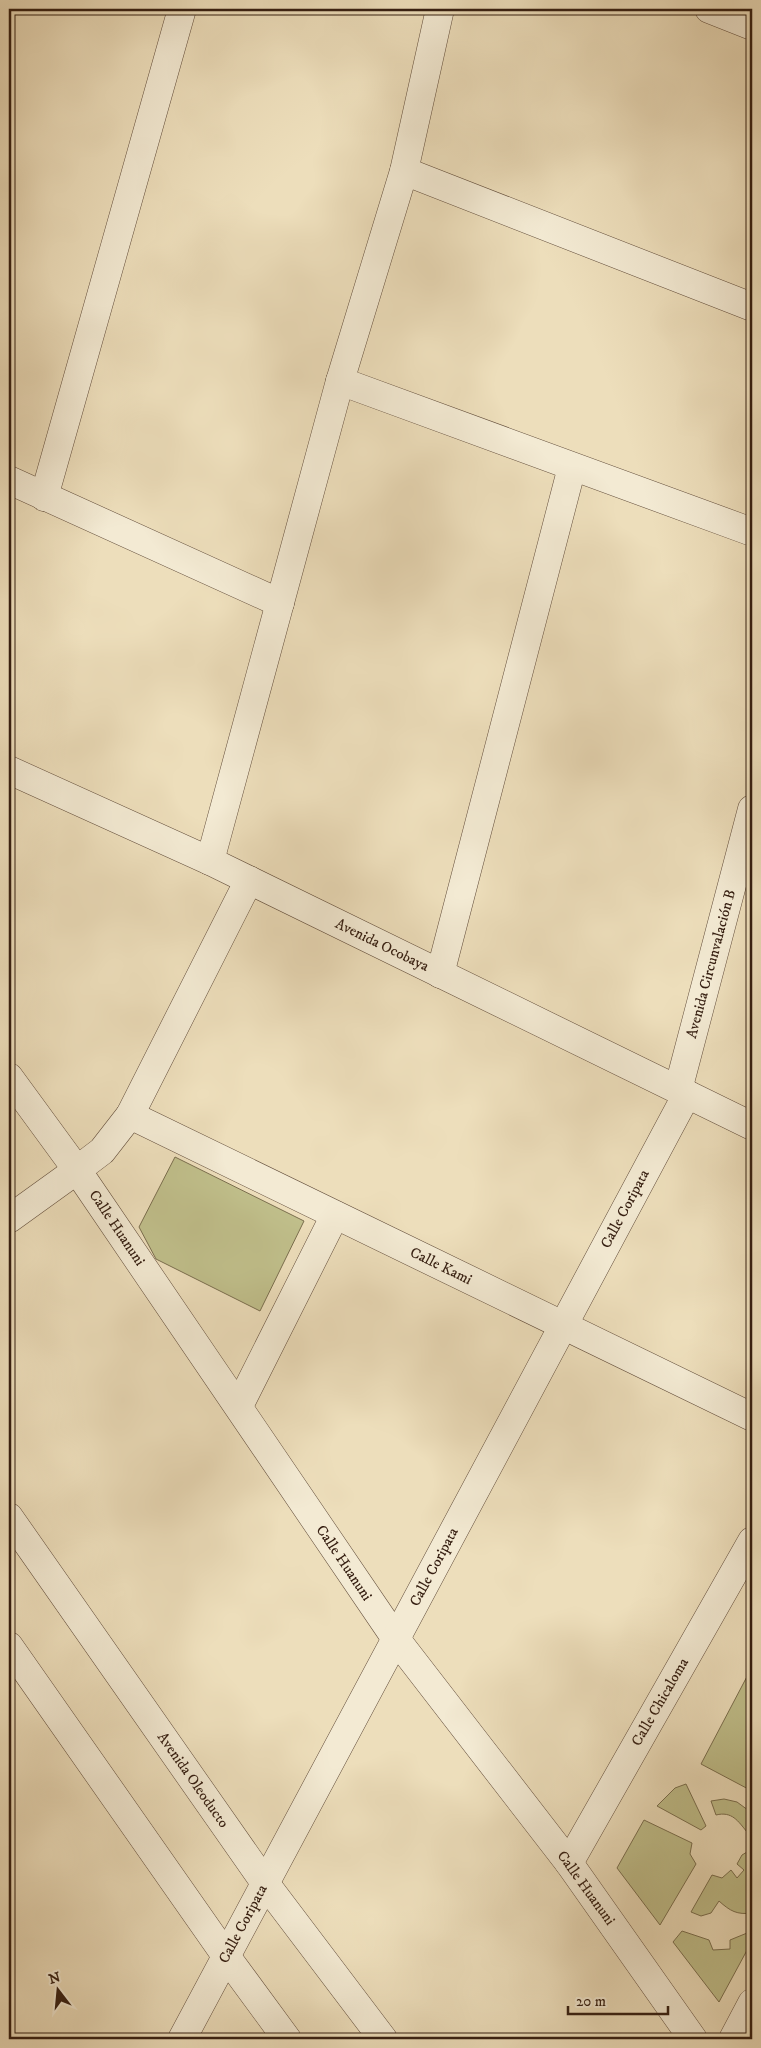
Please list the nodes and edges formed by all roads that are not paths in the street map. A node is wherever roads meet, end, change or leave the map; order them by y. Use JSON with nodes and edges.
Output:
{"nodes":[{"id":1,"x":182,"y":9,"type":"edge"},
{"id":2,"x":440,"y":9,"type":"edge"},
{"id":3,"x":709,"y":9,"type":"edge"},
{"id":4,"x":752,"y":26,"type":"edge"},
{"id":5,"x":404,"y":171,"type":"junction"},
{"id":6,"x":752,"y":307,"type":"edge"},
{"id":7,"x":340,"y":381,"type":"junction"},
{"id":8,"x":572,"y":467,"type":"junction"},
{"id":9,"x":9,"y":480,"type":"edge"},
{"id":10,"x":44,"y":497,"type":"junction"},
{"id":11,"x":752,"y":532,"type":"edge"},
{"id":12,"x":280,"y":603,"type":"junction"},
{"id":13,"x":9,"y":770,"type":"edge"},
{"id":14,"x":752,"y":809,"type":"edge"},
{"id":15,"x":210,"y":862,"type":"junction"},
{"id":16,"x":249,"y":880,"type":"junction"},
{"id":17,"x":440,"y":974,"type":"junction"},
{"id":18,"x":9,"y":1077,"type":"edge"},
{"id":19,"x":682,"y":1092,"type":"junction"},
{"id":20,"x":130,"y":1115,"type":"junction"},
{"id":21,"x":752,"y":1126,"type":"edge"},
{"id":22,"x":78,"y":1170,"type":"junction"},
{"id":23,"x":335,"y":1215,"type":"junction"},
{"id":24,"x":9,"y":1219,"type":"edge"},
{"id":25,"x":563,"y":1325,"type":"junction"},
{"id":26,"x":239,"y":1406,"type":"junction"},
{"id":27,"x":752,"y":1417,"type":"edge"},
{"id":28,"x":9,"y":1517,"type":"edge"},
{"id":29,"x":752,"y":1541,"type":"edge"},
{"id":30,"x":396,"y":1639,"type":"junction"},
{"id":31,"x":9,"y":1646,"type":"edge"},
{"id":32,"x":569,"y":1863,"type":"junction"},
{"id":33,"x":265,"y":1883,"type":"junction"},
{"id":34,"x":226,"y":1956,"type":"junction"},
{"id":35,"x":752,"y":2003,"type":"edge"},
{"id":36,"x":182,"y":2039,"type":"edge"},
{"id":37,"x":288,"y":2039,"type":"edge"},
{"id":38,"x":383,"y":2039,"type":"edge"},
{"id":39,"x":693,"y":2039,"type":"edge"},
{"id":40,"x":733,"y":2039,"type":"edge"}],
"edges":[{"from":1,"to":10,"type":"street"},
{"from":2,"to":5,"type":"street"},
{"from":3,"to":4,"type":"street"},
{"from":5,"to":6,"type":"street"},
{"from":5,"to":7,"type":"street"},
{"from":7,"to":8,"type":"street"},
{"from":7,"to":12,"type":"street"},
{"from":8,"to":11,"type":"street"},
{"from":8,"to":17,"type":"street"},
{"from":9,"to":10,"type":"street"},
{"from":10,"to":12,"type":"street"},
{"from":12,"to":15,"type":"street"},
{"from":13,"to":15,"type":"street","name":"Avenida Ocobaya"},
{"from":14,"to":19,"type":"street","name":"Avenida Circunvalación B"},
{"from":15,"to":16,"type":"street","name":"Avenida Ocobaya"},
{"from":16,"to":17,"type":"street","name":"Avenida Ocobaya"},
{"from":16,"to":20,"type":"street"},
{"from":17,"to":19,"type":"street","name":"Avenida Ocobaya"},
{"from":18,"to":22,"type":"street","name":"Calle Huanuni"},
{"from":19,"to":21,"type":"street","name":"Avenida Ocobaya"},
{"from":19,"to":25,"type":"street","name":"Calle Coripata"},
{"from":20,"to":22,"type":"street"},
{"from":20,"to":23,"type":"street","name":"Calle Kami"},
{"from":22,"to":24,"type":"street"},
{"from":22,"to":26,"type":"street","name":"Calle Huanuni"},
{"from":23,"to":25,"type":"street","name":"Calle Kami"},
{"from":23,"to":26,"type":"street"},
{"from":25,"to":27,"type":"street","name":"Calle Kami"},
{"from":25,"to":30,"type":"street","name":"Calle Coripata"},
{"from":26,"to":30,"type":"street","name":"Calle Huanuni"},
{"from":28,"to":33,"type":"street","name":"Avenida Oleoducto"},
{"from":29,"to":32,"type":"street","name":"Calle Chicaloma"},
{"from":30,"to":32,"type":"street","name":"Calle Huanuni"},
{"from":30,"to":33,"type":"street","name":"Calle Coripata"},
{"from":31,"to":34,"type":"street"},
{"from":32,"to":39,"type":"street","name":"Calle Huanuni"},
{"from":33,"to":34,"type":"street","name":"Calle Coripata"},
{"from":33,"to":38,"type":"street","name":"Avenida Oleoducto"},
{"from":34,"to":36,"type":"street","name":"Calle Coripata"},
{"from":34,"to":37,"type":"street"},
{"from":35,"to":40,"type":"street"}]}
